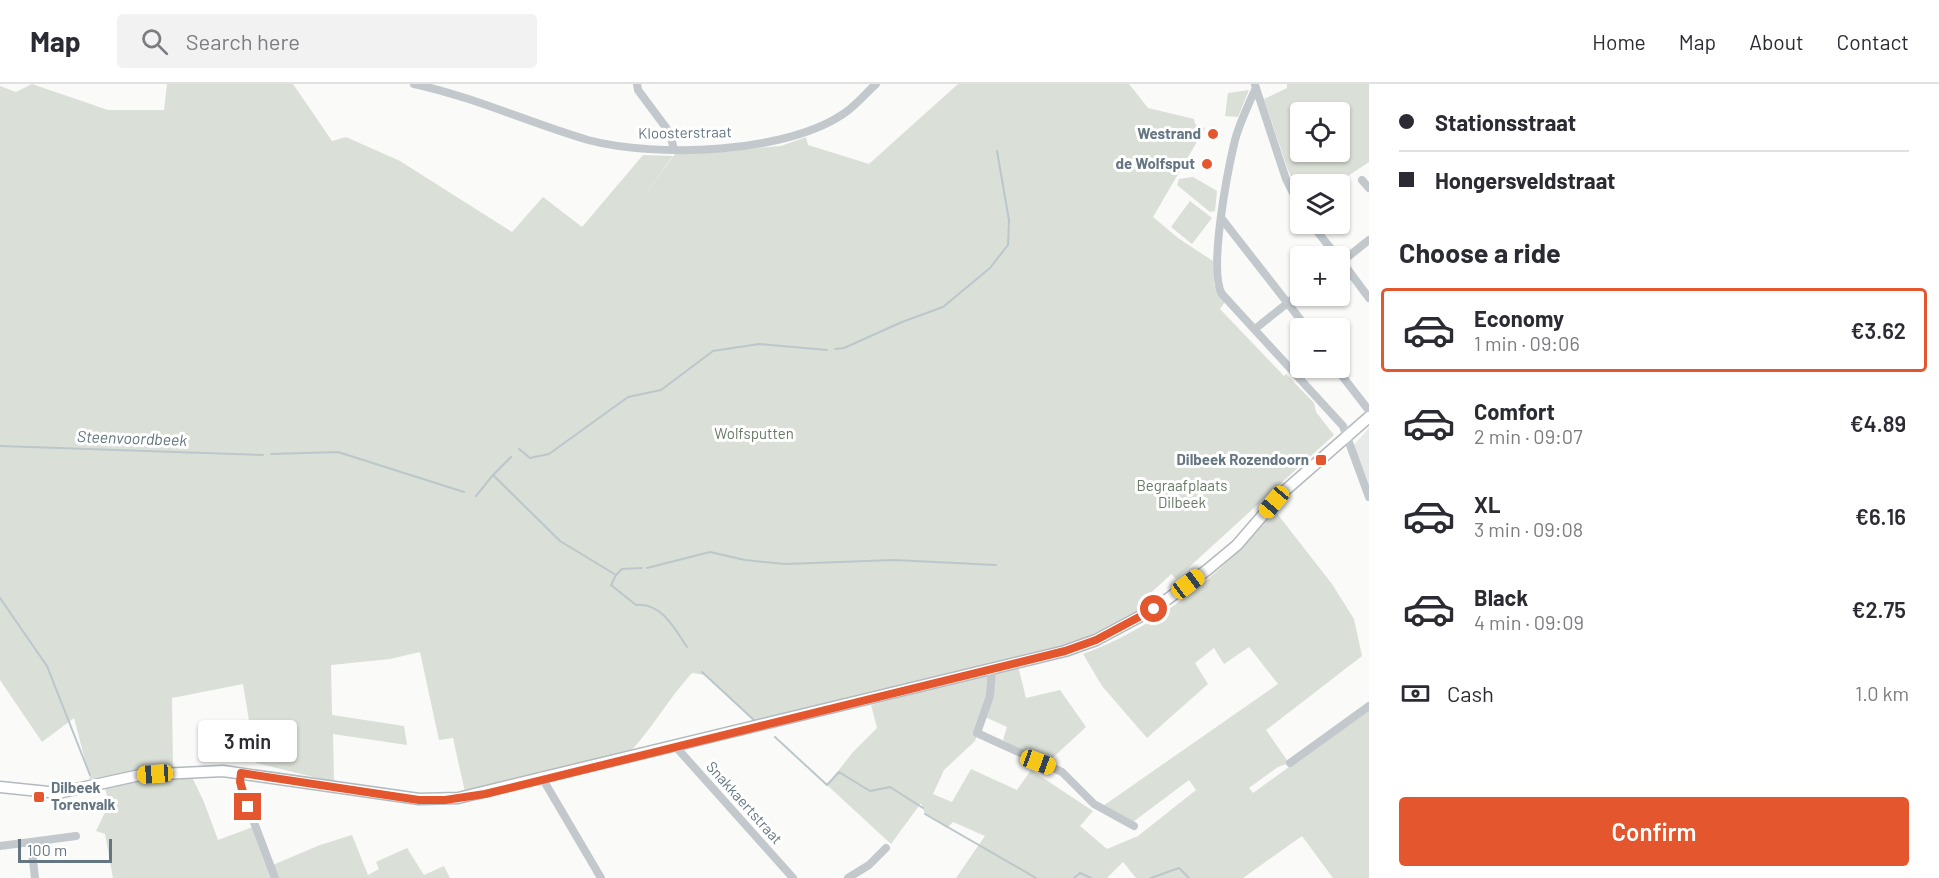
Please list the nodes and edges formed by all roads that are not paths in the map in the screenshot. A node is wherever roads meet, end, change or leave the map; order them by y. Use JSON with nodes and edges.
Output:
{"nodes":[{"id":1,"x":414,"y":84,"type":"edge"},
{"id":2,"x":637,"y":84,"type":"edge"},
{"id":3,"x":876,"y":84,"type":"edge"},
{"id":4,"x":1255,"y":86,"type":"edge"},
{"id":5,"x":866,"y":87,"type":"edge"},
{"id":6,"x":674,"y":150,"type":"junction"},
{"id":7,"x":1362,"y":180,"type":"dead end"},
{"id":8,"x":1290,"y":187,"type":"edge"},
{"id":9,"x":1369,"y":188,"type":"edge"},
{"id":10,"x":1222,"y":219,"type":"junction"},
{"id":11,"x":1319,"y":234,"type":"edge"},
{"id":12,"x":1369,"y":240,"type":"edge"},
{"id":13,"x":1328,"y":246,"type":"edge"},
{"id":14,"x":1350,"y":253,"type":"edge"},
{"id":15,"x":1350,"y":274,"type":"edge"},
{"id":16,"x":1369,"y":298,"type":"edge"},
{"id":17,"x":1288,"y":303,"type":"junction"},
{"id":18,"x":1299,"y":318,"type":"edge"},
{"id":19,"x":1255,"y":329,"type":"junction"},
{"id":20,"x":1343,"y":378,"type":"edge"},
{"id":21,"x":1368,"y":412,"type":"edge"},
{"id":22,"x":1346,"y":436,"type":"junction"},
{"id":23,"x":1369,"y":497,"type":"edge"},
{"id":24,"x":992,"y":669,"type":"junction"},
{"id":25,"x":1369,"y":706,"type":"edge"},
{"id":26,"x":676,"y":747,"type":"junction"},
{"id":27,"x":1290,"y":763,"type":"dead end"},
{"id":28,"x":241,"y":773,"type":"junction"},
{"id":29,"x":542,"y":778,"type":"junction"},
{"id":30,"x":0,"y":787,"type":"edge"},
{"id":31,"x":1134,"y":826,"type":"dead end"},
{"id":32,"x":76,"y":836,"type":"dead end"},
{"id":33,"x":31,"y":842,"type":"junction"},
{"id":34,"x":0,"y":846,"type":"edge"},
{"id":35,"x":886,"y":848,"type":"dead end"},
{"id":36,"x":35,"y":878,"type":"edge"},
{"id":37,"x":275,"y":878,"type":"edge"},
{"id":38,"x":601,"y":878,"type":"edge"},
{"id":39,"x":793,"y":878,"type":"edge"},
{"id":40,"x":848,"y":878,"type":"edge"}],
"edges":[{"from":1,"to":6,"type":"street","name":"Kloosterstraat"},
{"from":2,"to":6,"type":"street"},
{"from":3,"to":5,"type":"street","name":"Kloosterstraat"},
{"from":4,"to":8,"type":"street"},
{"from":4,"to":10,"type":"street"},
{"from":5,"to":6,"type":"street","name":"Kloosterstraat"},
{"from":7,"to":9,"type":"street"},
{"from":10,"to":17,"type":"street"},
{"from":10,"to":19,"type":"street"},
{"from":11,"to":13,"type":"street"},
{"from":12,"to":14,"type":"street"},
{"from":15,"to":16,"type":"street"},
{"from":17,"to":18,"type":"street"},
{"from":17,"to":19,"type":"street"},
{"from":19,"to":22,"type":"street"},
{"from":20,"to":21,"type":"street"},
{"from":21,"to":22,"type":"street"},
{"from":22,"to":23,"type":"street"},
{"from":22,"to":24,"type":"street"},
{"from":24,"to":26,"type":"street"},
{"from":24,"to":31,"type":"street"},
{"from":25,"to":27,"type":"street"},
{"from":26,"to":29,"type":"street"},
{"from":26,"to":39,"type":"street","name":"Snakkaertstraat"},
{"from":28,"to":29,"type":"street"},
{"from":28,"to":30,"type":"street"},
{"from":28,"to":37,"type":"street"},
{"from":29,"to":38,"type":"street"},
{"from":32,"to":33,"type":"street"},
{"from":33,"to":34,"type":"street"},
{"from":33,"to":36,"type":"street"},
{"from":35,"to":40,"type":"street"}]}
